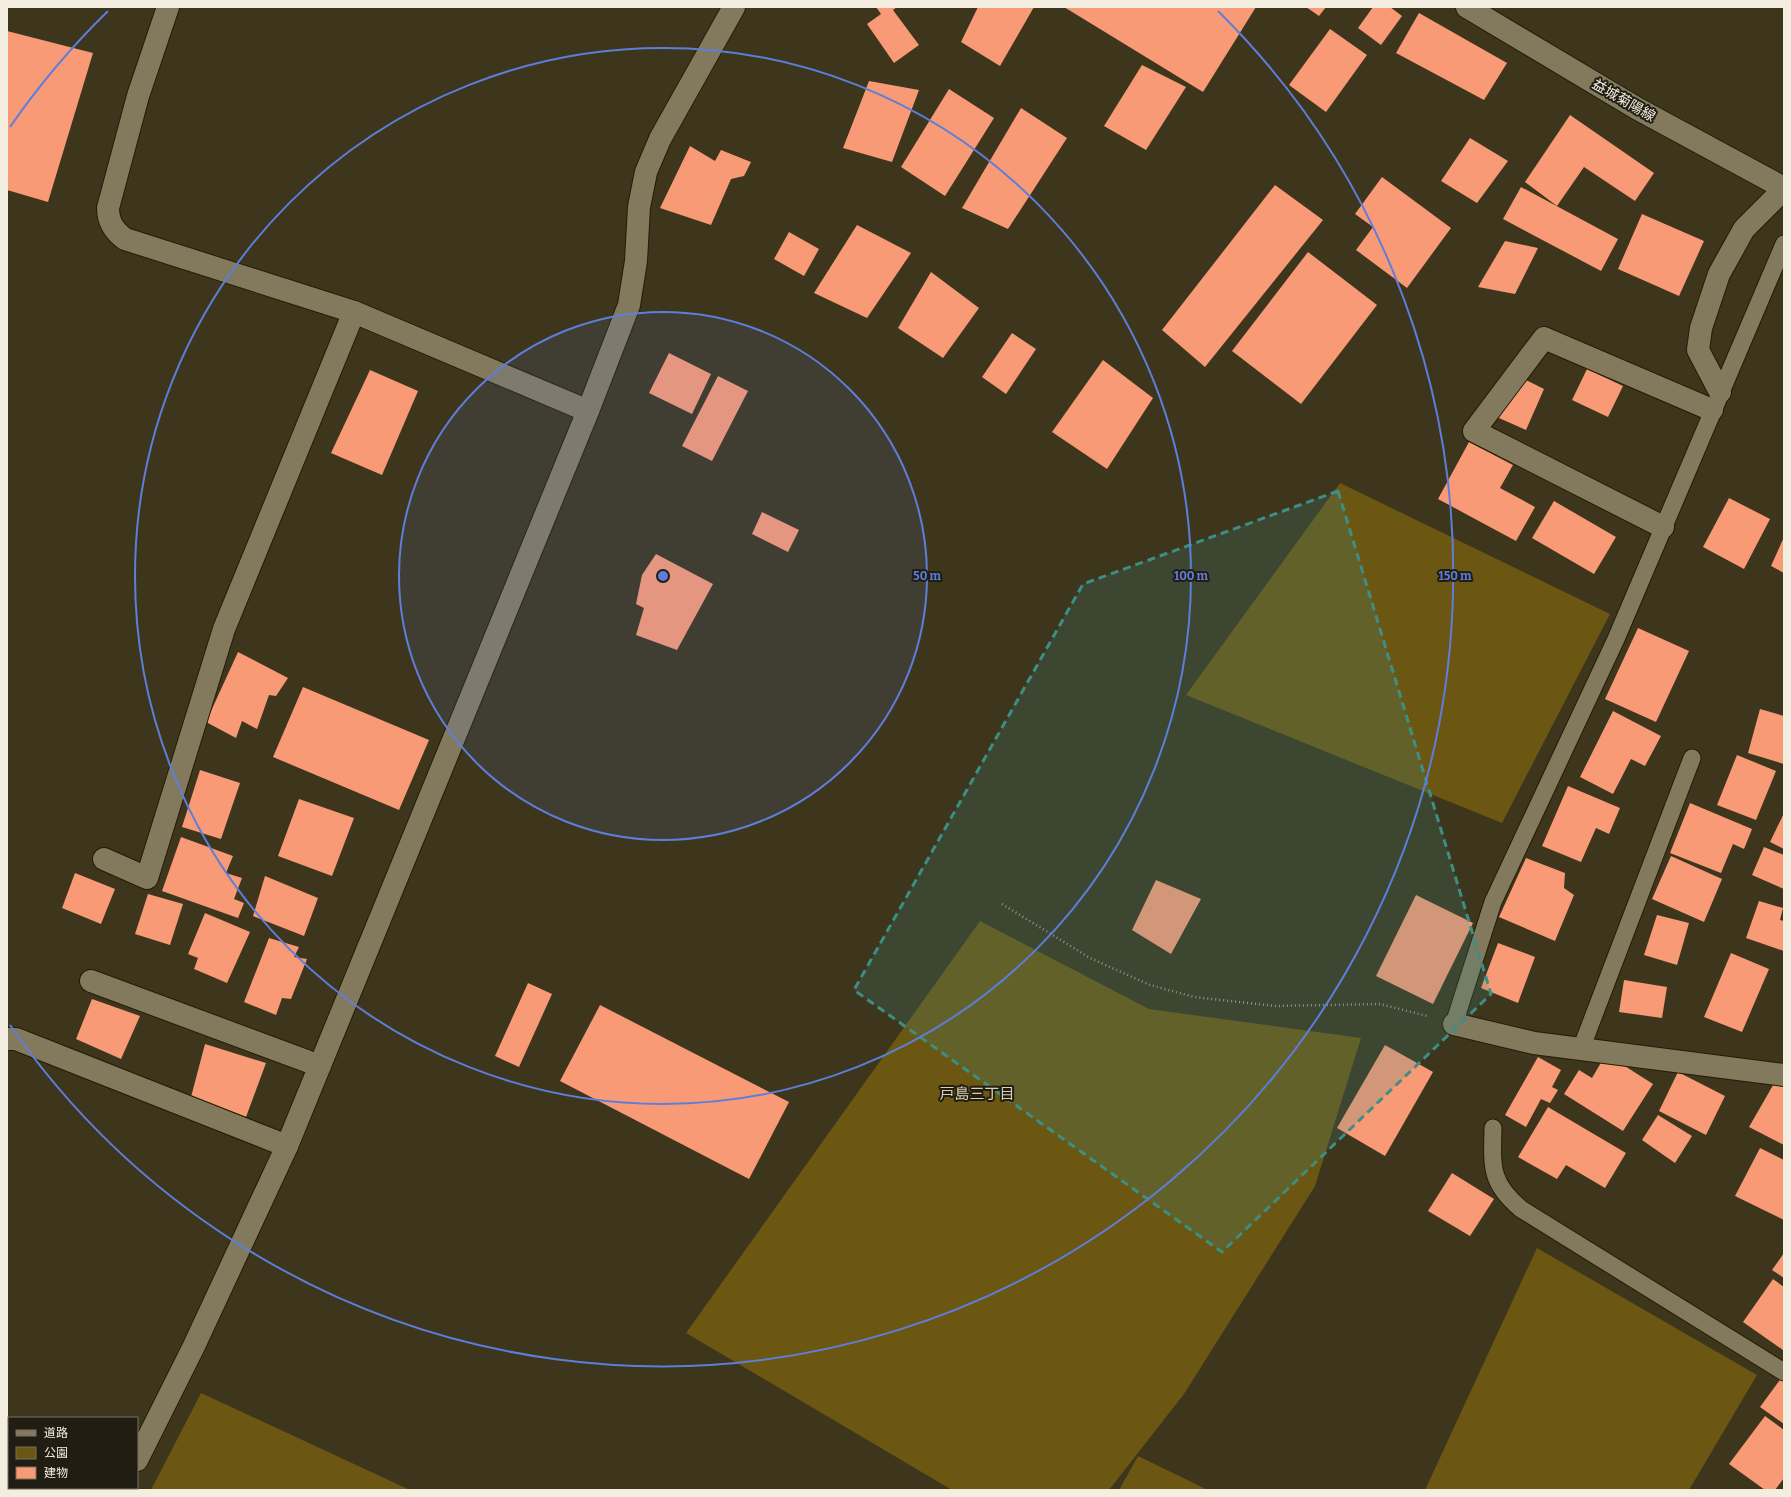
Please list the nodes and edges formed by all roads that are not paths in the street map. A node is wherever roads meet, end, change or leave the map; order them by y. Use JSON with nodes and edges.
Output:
{"nodes":[{"id":1,"x":168,"y":7,"type":"edge"},
{"id":2,"x":734,"y":7,"type":"edge"},
{"id":3,"x":1467,"y":7,"type":"edge"},
{"id":4,"x":1784,"y":188,"type":"edge"},
{"id":5,"x":1784,"y":244,"type":"edge"},
{"id":6,"x":354,"y":312,"type":"junction"},
{"id":7,"x":1716,"y":401,"type":"junction"},
{"id":8,"x":588,"y":410,"type":"junction"},
{"id":9,"x":1663,"y":527,"type":"junction"},
{"id":10,"x":1692,"y":758,"type":"dead end"},
{"id":11,"x":104,"y":859,"type":"dead end"},
{"id":12,"x":91,"y":982,"type":"dead end"},
{"id":13,"x":1454,"y":1024,"type":"joint"},
{"id":14,"x":7,"y":1039,"type":"edge"},
{"id":15,"x":1581,"y":1049,"type":"junction"},
{"id":16,"x":320,"y":1066,"type":"junction"},
{"id":17,"x":1784,"y":1075,"type":"edge"},
{"id":18,"x":1493,"y":1128,"type":"dead end"},
{"id":19,"x":287,"y":1146,"type":"junction"},
{"id":20,"x":1784,"y":1372,"type":"edge"},
{"id":21,"x":138,"y":1458,"type":"edge"}],
"edges":[{"from":1,"to":6,"type":"street"},
{"from":2,"to":8,"type":"street"},
{"from":3,"to":4,"type":"street","name":"益城菊陽線"},
{"from":4,"to":7,"type":"street"},
{"from":5,"to":7,"type":"lane"},
{"from":6,"to":8,"type":"street"},
{"from":6,"to":11,"type":"street"},
{"from":7,"to":9,"type":"lane"},
{"from":7,"to":9,"type":"street"},
{"from":8,"to":16,"type":"street"},
{"from":9,"to":13,"type":"lane"},
{"from":10,"to":15,"type":"lane"},
{"from":12,"to":16,"type":"street"},
{"from":13,"to":15,"type":"street"},
{"from":14,"to":19,"type":"street"},
{"from":15,"to":17,"type":"street"},
{"from":16,"to":19,"type":"street"},
{"from":18,"to":20,"type":"lane"},
{"from":19,"to":21,"type":"street"}]}
